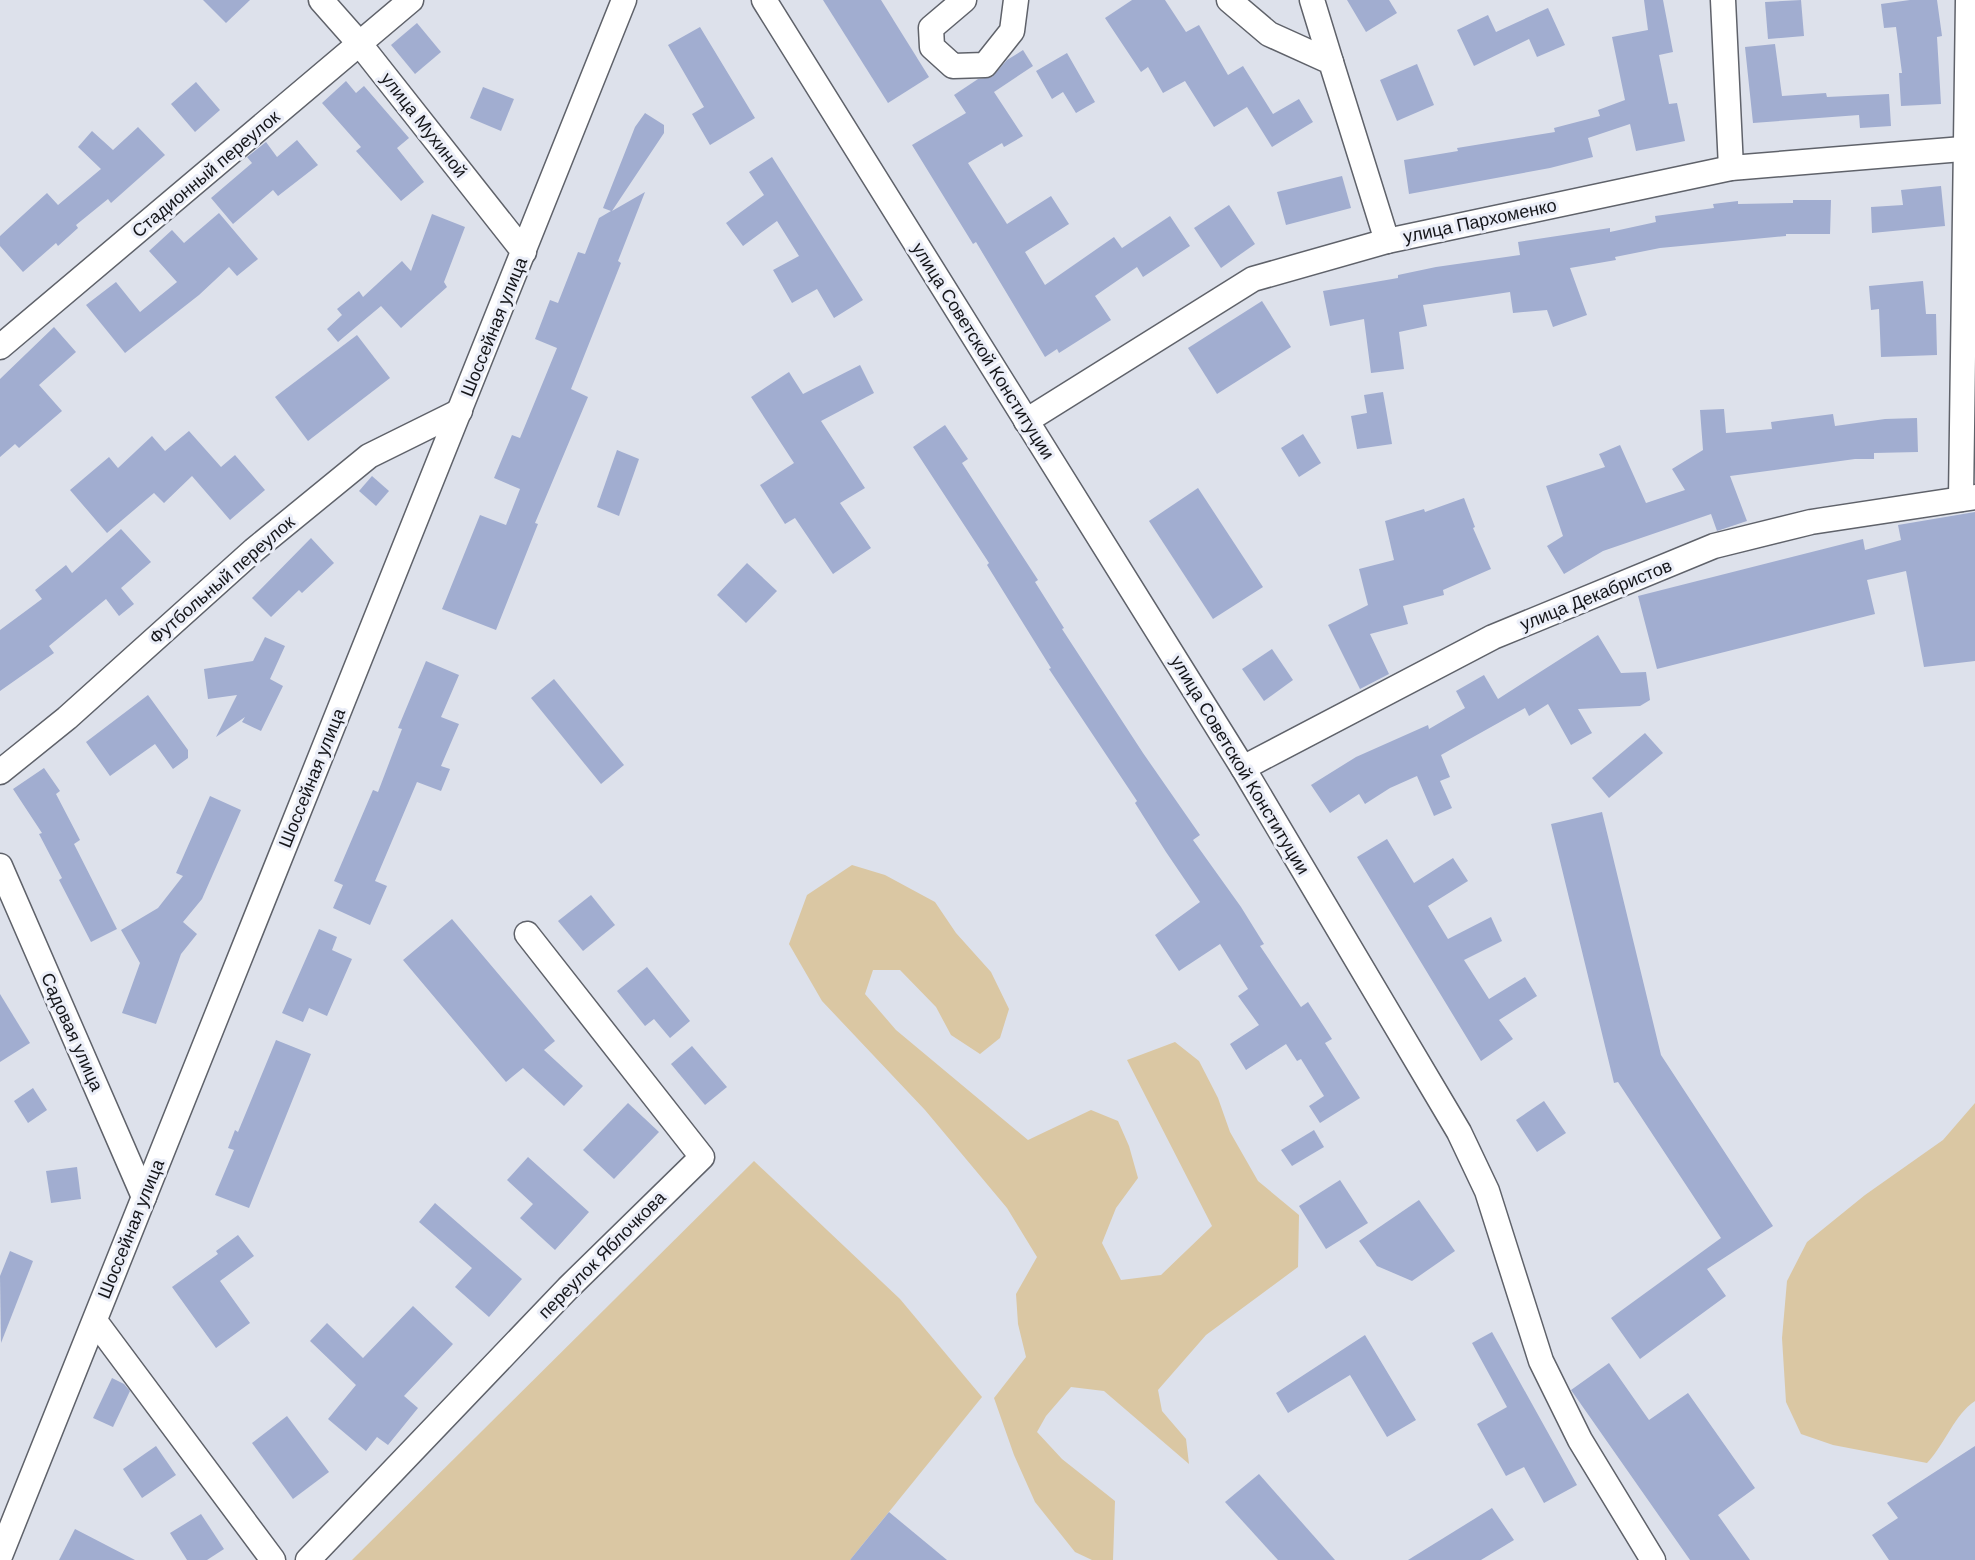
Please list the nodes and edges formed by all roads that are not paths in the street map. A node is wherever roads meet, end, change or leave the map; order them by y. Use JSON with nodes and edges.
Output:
{"nodes":[{"id":1,"x":321,"y":0,"type":"edge"},
{"id":2,"x":411,"y":0,"type":"edge"},
{"id":3,"x":624,"y":0,"type":"edge"},
{"id":4,"x":764,"y":0,"type":"edge"},
{"id":5,"x":964,"y":0,"type":"edge"},
{"id":6,"x":1016,"y":0,"type":"edge"},
{"id":7,"x":1229,"y":0,"type":"edge"},
{"id":8,"x":1312,"y":0,"type":"edge"},
{"id":9,"x":1723,"y":0,"type":"edge"},
{"id":10,"x":1968,"y":0,"type":"edge"},
{"id":11,"x":360,"y":44,"type":"junction"},
{"id":12,"x":1331,"y":62,"type":"junction"},
{"id":13,"x":1970,"y":148,"type":"edge"},
{"id":14,"x":1731,"y":168,"type":"junction"},
{"id":15,"x":1387,"y":241,"type":"junction"},
{"id":16,"x":524,"y":252,"type":"junction"},
{"id":17,"x":0,"y":347,"type":"edge"},
{"id":18,"x":460,"y":411,"type":"junction"},
{"id":19,"x":1026,"y":421,"type":"junction"},
{"id":20,"x":1968,"y":498,"type":"edge"},
{"id":21,"x":1243,"y":768,"type":"junction"},
{"id":22,"x":0,"y":772,"type":"edge"},
{"id":23,"x":0,"y":866,"type":"edge"},
{"id":24,"x":527,"y":934,"type":"dead end"},
{"id":25,"x":144,"y":1197,"type":"junction"},
{"id":26,"x":94,"y":1321,"type":"junction"},
{"id":27,"x":0,"y":1556,"type":"edge"},
{"id":28,"x":273,"y":1560,"type":"edge"},
{"id":29,"x":308,"y":1560,"type":"edge"},
{"id":30,"x":1653,"y":1560,"type":"edge"}],
"edges":[{"from":1,"to":11,"type":"street","name":"улица Мухиной"},
{"from":2,"to":11,"type":"street","name":"Стадионный переулок"},
{"from":3,"to":16,"type":"street","name":"Шоссейная улица"},
{"from":4,"to":19,"type":"street","name":"улица Советской Конституции"},
{"from":5,"to":6,"type":"street"},
{"from":7,"to":12,"type":"street"},
{"from":8,"to":12,"type":"street"},
{"from":9,"to":14,"type":"street"},
{"from":10,"to":13,"type":"street"},
{"from":11,"to":16,"type":"street","name":"улица Мухиной"},
{"from":11,"to":17,"type":"street","name":"Стадионный переулок"},
{"from":12,"to":15,"type":"street"},
{"from":13,"to":14,"type":"street","name":"улица Пархоменко"},
{"from":13,"to":20,"type":"street"},
{"from":14,"to":15,"type":"street","name":"улица Пархоменко"},
{"from":15,"to":19,"type":"street","name":"улица Пархоменко"},
{"from":16,"to":18,"type":"street","name":"Шоссейная улица"},
{"from":18,"to":22,"type":"street","name":"Футбольный переулок"},
{"from":18,"to":25,"type":"street","name":"Шоссейная улица"},
{"from":19,"to":21,"type":"street","name":"улица Советской Конституции"},
{"from":20,"to":21,"type":"street","name":"улица Декабристов"},
{"from":21,"to":30,"type":"street","name":"улица Советской Конституции"},
{"from":23,"to":25,"type":"street","name":"Садовая улица"},
{"from":24,"to":29,"type":"street","name":"переулок Яблочкова"},
{"from":25,"to":26,"type":"street","name":"Шоссейная улица"},
{"from":26,"to":27,"type":"street","name":"Шоссейная улица"},
{"from":26,"to":28,"type":"street"}]}
